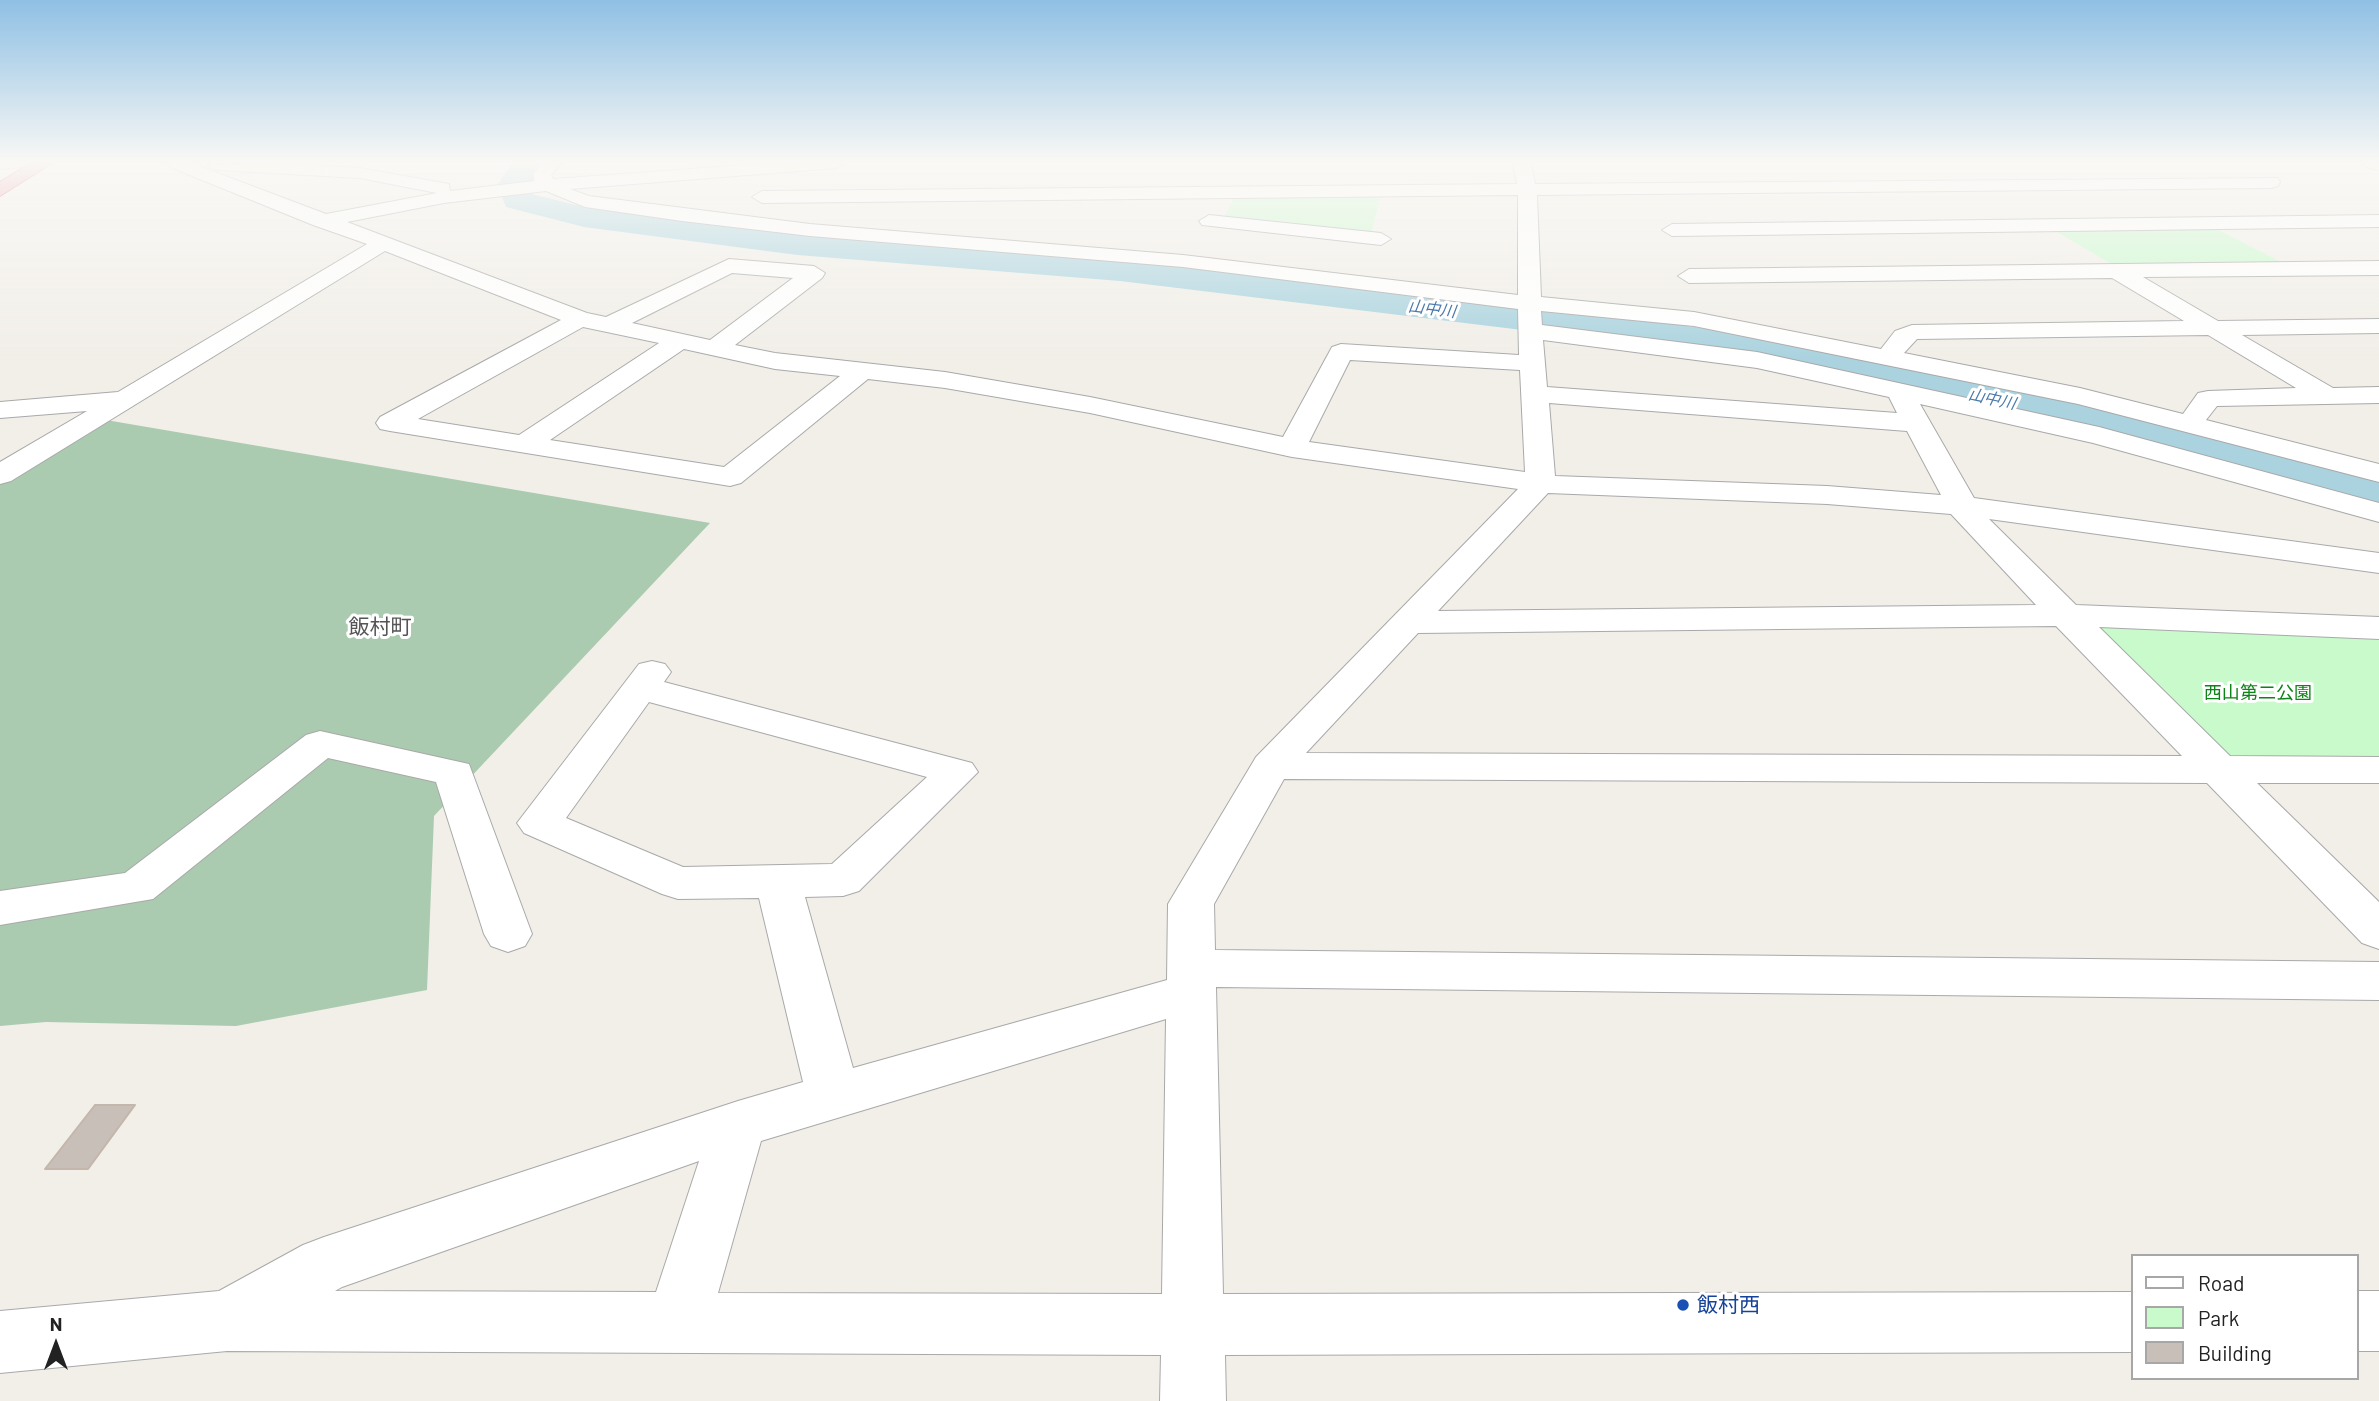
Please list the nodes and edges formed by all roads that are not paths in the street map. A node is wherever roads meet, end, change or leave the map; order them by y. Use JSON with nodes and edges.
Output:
{"nodes":[{"id":1,"x":342,"y":228,"type":"edge"},
{"id":2,"x":796,"y":228,"type":"edge"},
{"id":3,"x":967,"y":228,"type":"edge"},
{"id":4,"x":1204,"y":228,"type":"edge"},
{"id":5,"x":1280,"y":228,"type":"edge"},
{"id":6,"x":1383,"y":228,"type":"edge"},
{"id":7,"x":1528,"y":228,"type":"edge"},
{"id":8,"x":1790,"y":228,"type":"edge"},
{"id":9,"x":2042,"y":228,"type":"edge"},
{"id":10,"x":2226,"y":228,"type":"edge"},
{"id":11,"x":1672,"y":230,"type":"joint"},
{"id":12,"x":1381,"y":239,"type":"junction"},
{"id":13,"x":965,"y":241,"type":"junction"},
{"id":14,"x":382,"y":244,"type":"junction"},
{"id":15,"x":1184,"y":261,"type":"junction"},
{"id":16,"x":2379,"y":268,"type":"edge"},
{"id":17,"x":2306,"y":269,"type":"junction"},
{"id":18,"x":2117,"y":271,"type":"junction"},
{"id":19,"x":1689,"y":276,"type":"junction"},
{"id":20,"x":1366,"y":283,"type":"junction"},
{"id":21,"x":580,"y":319,"type":"junction"},
{"id":22,"x":1694,"y":319,"type":"junction"},
{"id":23,"x":609,"y":325,"type":"junction"},
{"id":24,"x":2379,"y":326,"type":"edge"},
{"id":25,"x":2213,"y":328,"type":"junction"},
{"id":26,"x":1531,"y":337,"type":"junction"},
{"id":27,"x":681,"y":340,"type":"junction"},
{"id":28,"x":715,"y":348,"type":"junction"},
{"id":29,"x":1889,"y":356,"type":"junction"},
{"id":30,"x":862,"y":371,"type":"junction"},
{"id":31,"x":2379,"y":395,"type":"edge"},
{"id":32,"x":2328,"y":396,"type":"junction"},
{"id":33,"x":125,"y":399,"type":"junction"},
{"id":34,"x":1909,"y":408,"type":"junction"},
{"id":35,"x":0,"y":410,"type":"edge"},
{"id":36,"x":2190,"y":423,"type":"junction"},
{"id":37,"x":524,"y":444,"type":"junction"},
{"id":38,"x":1292,"y":448,"type":"junction"},
{"id":39,"x":2379,"y":473,"type":"edge"},
{"id":40,"x":0,"y":475,"type":"edge"},
{"id":41,"x":1541,"y":483,"type":"junction"},
{"id":42,"x":1962,"y":506,"type":"junction"},
{"id":43,"x":2379,"y":513,"type":"edge"},
{"id":44,"x":2379,"y":563,"type":"edge"},
{"id":45,"x":2065,"y":615,"type":"junction"},
{"id":46,"x":1409,"y":622,"type":"junction"},
{"id":47,"x":2379,"y":628,"type":"edge"},
{"id":48,"x":1271,"y":766,"type":"junction"},
{"id":49,"x":2379,"y":770,"type":"edge"},
{"id":50,"x":2221,"y":771,"type":"junction"},
{"id":51,"x":778,"y":881,"type":"junction"},
{"id":52,"x":0,"y":908,"type":"edge"},
{"id":53,"x":2379,"y":931,"type":"edge"},
{"id":54,"x":508,"y":934,"type":"dead end"},
{"id":55,"x":1191,"y":980,"type":"junction"},
{"id":56,"x":2379,"y":981,"type":"edge"},
{"id":57,"x":833,"y":1094,"type":"junction"},
{"id":58,"x":738,"y":1125,"type":"junction"},
{"id":59,"x":227,"y":1321,"type":"junction"},
{"id":60,"x":2358,"y":1321,"type":"edge"},
{"id":61,"x":2379,"y":1321,"type":"edge"},
{"id":62,"x":678,"y":1322,"type":"junction"},
{"id":63,"x":2130,"y":1322,"type":"edge"},
{"id":64,"x":1193,"y":1325,"type":"junction"},
{"id":65,"x":0,"y":1342,"type":"edge"},
{"id":66,"x":1193,"y":1401,"type":"edge"}],
"edges":[{"from":1,"to":14,"type":"street"},
{"from":2,"to":13,"type":"street"},
{"from":3,"to":13,"type":"street"},
{"from":4,"to":15,"type":"street"},
{"from":5,"to":12,"type":"street"},
{"from":6,"to":12,"type":"street"},
{"from":7,"to":26,"type":"street"},
{"from":8,"to":11,"type":"street"},
{"from":9,"to":18,"type":"street"},
{"from":10,"to":17,"type":"street"},
{"from":11,"to":19,"type":"street"},
{"from":12,"to":20,"type":"street"},
{"from":13,"to":15,"type":"street"},
{"from":14,"to":21,"type":"street"},
{"from":14,"to":33,"type":"street"},
{"from":15,"to":20,"type":"street"},
{"from":16,"to":17,"type":"street"},
{"from":17,"to":18,"type":"street"},
{"from":18,"to":19,"type":"street"},
{"from":18,"to":25,"type":"street"},
{"from":19,"to":22,"type":"street"},
{"from":20,"to":26,"type":"street"},
{"from":21,"to":23,"type":"street"},
{"from":21,"to":37,"type":"street"},
{"from":22,"to":26,"type":"street"},
{"from":22,"to":29,"type":"street"},
{"from":23,"to":27,"type":"street"},
{"from":23,"to":28,"type":"street"},
{"from":24,"to":25,"type":"street"},
{"from":25,"to":29,"type":"street"},
{"from":25,"to":32,"type":"street"},
{"from":26,"to":34,"type":"street"},
{"from":26,"to":34,"type":"street"},
{"from":26,"to":38,"type":"street"},
{"from":26,"to":41,"type":"street"},
{"from":27,"to":28,"type":"street"},
{"from":27,"to":37,"type":"street"},
{"from":28,"to":30,"type":"street"},
{"from":29,"to":36,"type":"street"},
{"from":30,"to":37,"type":"street"},
{"from":30,"to":38,"type":"street"},
{"from":31,"to":32,"type":"street"},
{"from":32,"to":36,"type":"street"},
{"from":33,"to":35,"type":"street"},
{"from":33,"to":40,"type":"street"},
{"from":34,"to":42,"type":"street"},
{"from":34,"to":43,"type":"street"},
{"from":36,"to":39,"type":"street"},
{"from":38,"to":41,"type":"street"},
{"from":41,"to":42,"type":"street"},
{"from":41,"to":46,"type":"street"},
{"from":42,"to":44,"type":"street"},
{"from":42,"to":45,"type":"street"},
{"from":45,"to":46,"type":"street"},
{"from":45,"to":47,"type":"street"},
{"from":45,"to":50,"type":"street"},
{"from":46,"to":48,"type":"street"},
{"from":48,"to":50,"type":"street"},
{"from":48,"to":55,"type":"street"},
{"from":49,"to":50,"type":"street"},
{"from":50,"to":53,"type":"street"},
{"from":51,"to":51,"type":"street"},
{"from":51,"to":57,"type":"street"},
{"from":52,"to":54,"type":"street"},
{"from":55,"to":56,"type":"street"},
{"from":55,"to":57,"type":"street"},
{"from":55,"to":64,"type":"street"},
{"from":57,"to":58,"type":"street"},
{"from":58,"to":59,"type":"street"},
{"from":58,"to":62,"type":"street"},
{"from":59,"to":62,"type":"street"},
{"from":59,"to":65,"type":"street"},
{"from":60,"to":61,"type":"street"},
{"from":62,"to":64,"type":"street"},
{"from":63,"to":64,"type":"street"},
{"from":64,"to":66,"type":"street"}]}
